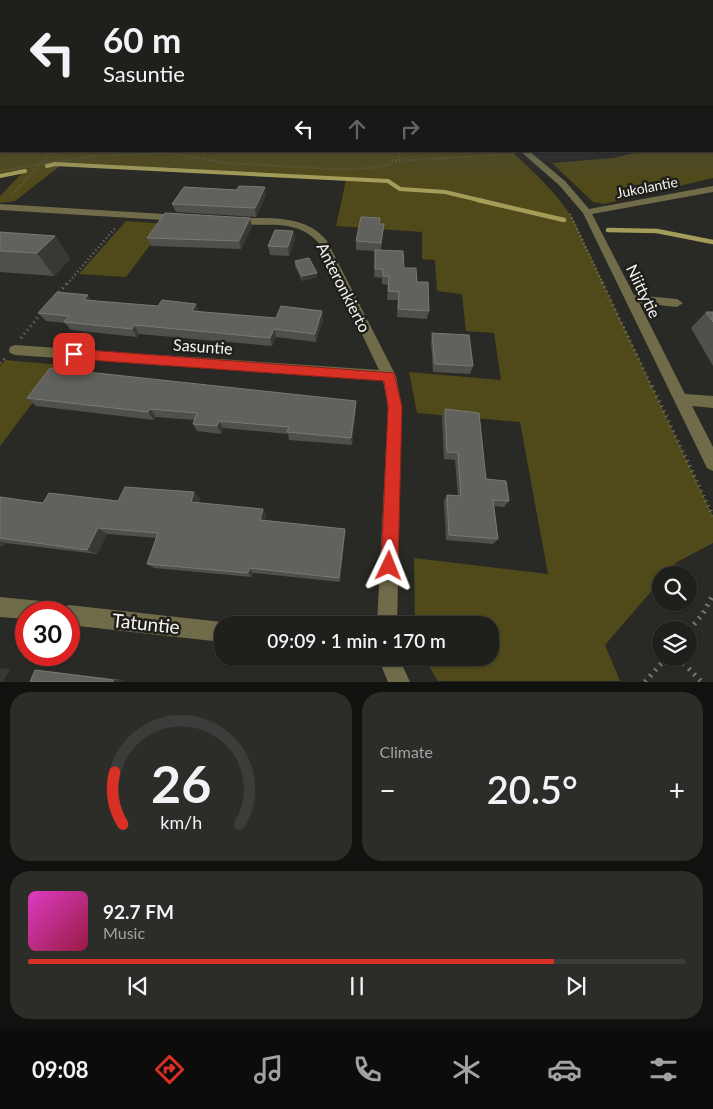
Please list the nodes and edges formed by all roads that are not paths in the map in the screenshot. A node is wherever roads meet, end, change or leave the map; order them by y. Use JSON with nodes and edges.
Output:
{"nodes":[{"id":1,"x":518,"y":154,"type":"edge"},
{"id":2,"x":713,"y":189,"type":"edge"},
{"id":3,"x":697,"y":192,"type":"junction"},
{"id":4,"x":711,"y":201,"type":"dead end"},
{"id":5,"x":1,"y":207,"type":"edge"},
{"id":6,"x":587,"y":212,"type":"junction"},
{"id":7,"x":195,"y":219,"type":"edge"},
{"id":8,"x":225,"y":220,"type":"edge"},
{"id":9,"x":630,"y":298,"type":"junction"},
{"id":10,"x":677,"y":303,"type":"dead end"},
{"id":11,"x":15,"y":350,"type":"road end"},
{"id":12,"x":389,"y":376,"type":"junction"},
{"id":13,"x":679,"y":399,"type":"junction"},
{"id":14,"x":713,"y":402,"type":"edge"},
{"id":15,"x":713,"y":464,"type":"edge"},
{"id":16,"x":0,"y":607,"type":"edge"},
{"id":17,"x":15,"y":608,"type":"edge"},
{"id":18,"x":80,"y":615,"type":"edge"},
{"id":19,"x":387,"y":616,"type":"edge"},
{"id":20,"x":214,"y":631,"type":"edge"},
{"id":21,"x":392,"y":666,"type":"edge"},
{"id":22,"x":399,"y":682,"type":"edge"}],
"edges":[{"from":1,"to":6,"type":"street","name":"Niittytie"},
{"from":2,"to":3,"type":"street","name":"Jukolantie"},
{"from":3,"to":4,"type":"street"},
{"from":3,"to":6,"type":"street","name":"Jukolantie"},
{"from":5,"to":7,"type":"street"},
{"from":6,"to":9,"type":"street","name":"Niittytie"},
{"from":8,"to":12,"type":"street","name":"Anteronkierto"},
{"from":9,"to":10,"type":"street"},
{"from":9,"to":13,"type":"street","name":"Niittytie"},
{"from":11,"to":12,"type":"street","name":"Sasuntie"},
{"from":12,"to":19,"type":"street","name":"Anteronkierto"},
{"from":13,"to":14,"type":"street"},
{"from":13,"to":15,"type":"street","name":"Niittytie"},
{"from":16,"to":17,"type":"street"},
{"from":18,"to":20,"type":"street","name":"Tatuntie"},
{"from":21,"to":22,"type":"street"}]}
